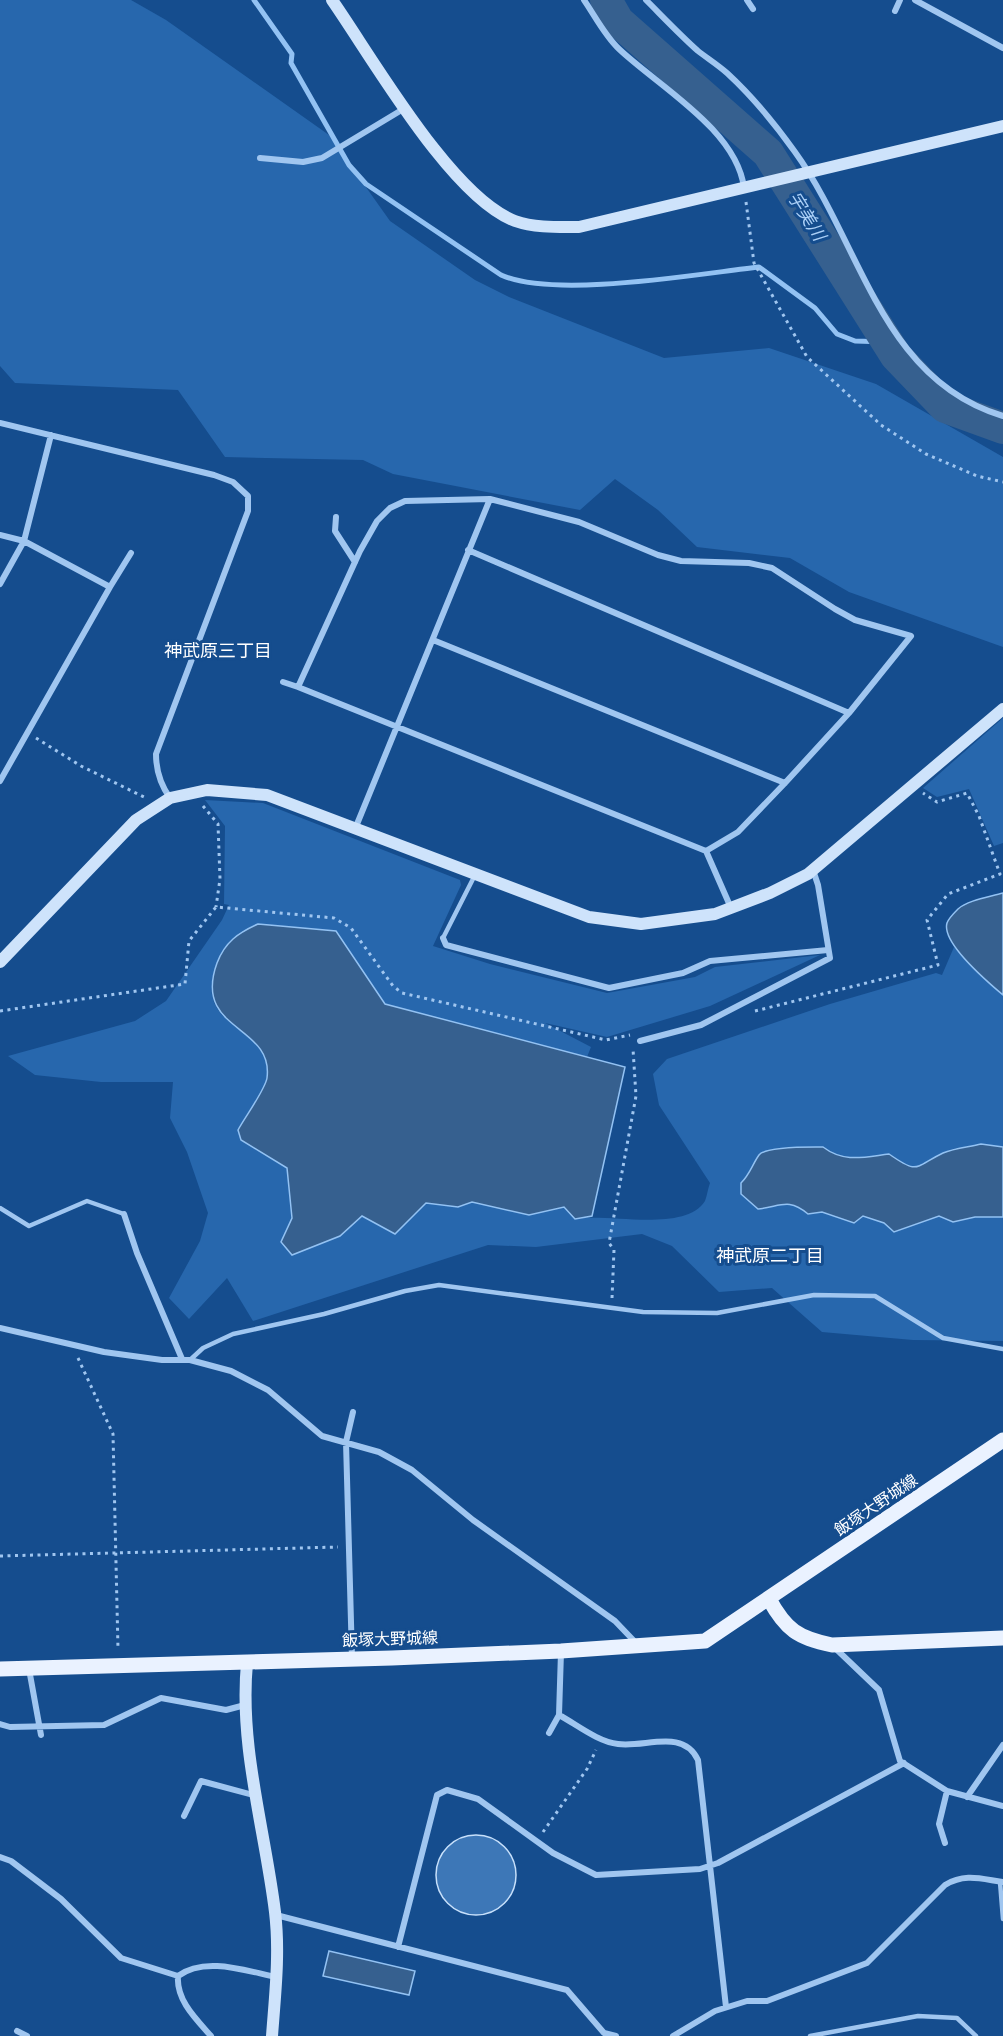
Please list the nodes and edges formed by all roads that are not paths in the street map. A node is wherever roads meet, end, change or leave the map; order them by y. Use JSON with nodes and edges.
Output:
{"nodes":[{"id":1,"x":332,"y":0,"type":"edge"},
{"id":2,"x":584,"y":0,"type":"edge"},
{"id":3,"x":646,"y":0,"type":"edge"},
{"id":4,"x":747,"y":0,"type":"edge"},
{"id":5,"x":900,"y":0,"type":"edge"},
{"id":6,"x":915,"y":0,"type":"edge"},
{"id":7,"x":753,"y":9,"type":"dead end"},
{"id":8,"x":895,"y":11,"type":"dead end"},
{"id":9,"x":1003,"y":48,"type":"edge"},
{"id":10,"x":406,"y":108,"type":"junction"},
{"id":11,"x":1003,"y":126,"type":"edge"},
{"id":12,"x":260,"y":158,"type":"dead end"},
{"id":13,"x":805,"y":174,"type":"junction"},
{"id":14,"x":748,"y":188,"type":"junction"},
{"id":15,"x":1003,"y":416,"type":"edge"},
{"id":16,"x":0,"y":423,"type":"edge"},
{"id":17,"x":51,"y":435,"type":"junction"},
{"id":18,"x":490,"y":499,"type":"junction"},
{"id":19,"x":336,"y":517,"type":"dead end"},
{"id":20,"x":0,"y":535,"type":"edge"},
{"id":21,"x":24,"y":541,"type":"junction"},
{"id":22,"x":468,"y":550,"type":"junction"},
{"id":23,"x":131,"y":553,"type":"dead end"},
{"id":24,"x":355,"y":562,"type":"junction"},
{"id":25,"x":0,"y":584,"type":"edge"},
{"id":26,"x":110,"y":587,"type":"junction"},
{"id":27,"x":433,"y":640,"type":"junction"},
{"id":28,"x":283,"y":682,"type":"dead end"},
{"id":29,"x":298,"y":687,"type":"junction"},
{"id":30,"x":1003,"y":709,"type":"edge"},
{"id":31,"x":849,"y":713,"type":"junction"},
{"id":32,"x":399,"y":728,"type":"junction"},
{"id":33,"x":0,"y":781,"type":"edge"},
{"id":34,"x":785,"y":783,"type":"junction"},
{"id":35,"x":170,"y":798,"type":"junction"},
{"id":36,"x":355,"y":830,"type":"junction"},
{"id":37,"x":706,"y":851,"type":"junction"},
{"id":38,"x":812,"y":870,"type":"junction"},
{"id":39,"x":475,"y":875,"type":"junction"},
{"id":40,"x":731,"y":908,"type":"junction"},
{"id":41,"x":443,"y":938,"type":"joint"},
{"id":42,"x":828,"y":950,"type":"junction"},
{"id":43,"x":0,"y":962,"type":"edge"},
{"id":44,"x":640,"y":1041,"type":"road end"},
{"id":45,"x":0,"y":1208,"type":"edge"},
{"id":46,"x":124,"y":1214,"type":"joint"},
{"id":47,"x":0,"y":1328,"type":"edge"},
{"id":48,"x":1003,"y":1349,"type":"edge"},
{"id":49,"x":182,"y":1359,"type":"junction"},
{"id":50,"x":190,"y":1360,"type":"junction"},
{"id":51,"x":352,"y":1412,"type":"dead end"},
{"id":52,"x":1003,"y":1440,"type":"edge"},
{"id":53,"x":346,"y":1442,"type":"junction"},
{"id":54,"x":769,"y":1599,"type":"junction"},
{"id":55,"x":1003,"y":1638,"type":"edge"},
{"id":56,"x":832,"y":1645,"type":"junction"},
{"id":57,"x":640,"y":1646,"type":"junction"},
{"id":58,"x":561,"y":1651,"type":"junction"},
{"id":59,"x":352,"y":1659,"type":"junction"},
{"id":60,"x":247,"y":1663,"type":"junction"},
{"id":61,"x":29,"y":1668,"type":"junction"},
{"id":62,"x":0,"y":1669,"type":"edge"},
{"id":63,"x":245,"y":1705,"type":"junction"},
{"id":64,"x":559,"y":1714,"type":"junction"},
{"id":65,"x":0,"y":1724,"type":"edge"},
{"id":66,"x":39,"y":1726,"type":"junction"},
{"id":67,"x":549,"y":1733,"type":"dead end"},
{"id":68,"x":41,"y":1735,"type":"dead end"},
{"id":69,"x":1003,"y":1745,"type":"edge"},
{"id":70,"x":904,"y":1763,"type":"junction"},
{"id":71,"x":947,"y":1791,"type":"junction"},
{"id":72,"x":258,"y":1796,"type":"junction"},
{"id":73,"x":967,"y":1797,"type":"junction"},
{"id":74,"x":1003,"y":1806,"type":"edge"},
{"id":75,"x":184,"y":1816,"type":"dead end"},
{"id":76,"x":945,"y":1843,"type":"dead end"},
{"id":77,"x":0,"y":1857,"type":"edge"},
{"id":78,"x":710,"y":1866,"type":"junction"},
{"id":79,"x":1002,"y":1882,"type":"edge"},
{"id":80,"x":276,"y":1915,"type":"junction"},
{"id":81,"x":1003,"y":1919,"type":"edge"},
{"id":82,"x":398,"y":1947,"type":"junction"},
{"id":83,"x":178,"y":1976,"type":"junction"},
{"id":84,"x":277,"y":1977,"type":"junction"},
{"id":85,"x":726,"y":2007,"type":"junction"},
{"id":86,"x":17,"y":2031,"type":"dead end"},
{"id":87,"x":27,"y":2036,"type":"edge"},
{"id":88,"x":211,"y":2036,"type":"edge"},
{"id":89,"x":272,"y":2036,"type":"edge"},
{"id":90,"x":616,"y":2036,"type":"edge"},
{"id":91,"x":673,"y":2036,"type":"edge"},
{"id":92,"x":810,"y":2036,"type":"edge"},
{"id":93,"x":976,"y":2036,"type":"edge"}],
"edges":[{"from":1,"to":10,"type":"street"},
{"from":2,"to":14,"type":"street"},
{"from":3,"to":13,"type":"street"},
{"from":4,"to":7,"type":"street"},
{"from":5,"to":8,"type":"street"},
{"from":6,"to":9,"type":"street"},
{"from":10,"to":12,"type":"street"},
{"from":10,"to":14,"type":"street"},
{"from":11,"to":13,"type":"street"},
{"from":13,"to":14,"type":"street"},
{"from":13,"to":15,"type":"street"},
{"from":16,"to":17,"type":"street"},
{"from":17,"to":21,"type":"street"},
{"from":17,"to":35,"type":"street"},
{"from":18,"to":22,"type":"street"},
{"from":18,"to":24,"type":"street"},
{"from":18,"to":31,"type":"street"},
{"from":19,"to":24,"type":"street"},
{"from":20,"to":21,"type":"street"},
{"from":21,"to":25,"type":"street"},
{"from":21,"to":26,"type":"street"},
{"from":22,"to":27,"type":"street"},
{"from":22,"to":31,"type":"street"},
{"from":23,"to":26,"type":"street"},
{"from":24,"to":29,"type":"street"},
{"from":26,"to":33,"type":"street"},
{"from":27,"to":32,"type":"street"},
{"from":27,"to":34,"type":"street"},
{"from":28,"to":29,"type":"street"},
{"from":29,"to":32,"type":"street"},
{"from":30,"to":38,"type":"street"},
{"from":31,"to":34,"type":"street"},
{"from":32,"to":36,"type":"street"},
{"from":32,"to":37,"type":"street"},
{"from":34,"to":37,"type":"street"},
{"from":35,"to":36,"type":"street"},
{"from":35,"to":43,"type":"street"},
{"from":36,"to":39,"type":"street"},
{"from":37,"to":40,"type":"street"},
{"from":38,"to":40,"type":"street"},
{"from":38,"to":42,"type":"street"},
{"from":39,"to":40,"type":"street"},
{"from":39,"to":41,"type":"lane"},
{"from":41,"to":42,"type":"street"},
{"from":42,"to":44,"type":"street"},
{"from":45,"to":46,"type":"lane"},
{"from":46,"to":49,"type":"street"},
{"from":47,"to":49,"type":"street"},
{"from":48,"to":50,"type":"lane"},
{"from":49,"to":50,"type":"street"},
{"from":50,"to":53,"type":"street"},
{"from":51,"to":53,"type":"street"},
{"from":52,"to":54,"type":"main road","name":"飯塚大野城線"},
{"from":53,"to":57,"type":"street"},
{"from":53,"to":59,"type":"street"},
{"from":54,"to":56,"type":"main road"},
{"from":54,"to":57,"type":"main road","name":"飯塚大野城線"},
{"from":55,"to":56,"type":"main road"},
{"from":56,"to":70,"type":"street"},
{"from":57,"to":58,"type":"main road","name":"飯塚大野城線"},
{"from":58,"to":59,"type":"main road","name":"飯塚大野城線"},
{"from":58,"to":64,"type":"street"},
{"from":59,"to":60,"type":"main road","name":"飯塚大野城線"},
{"from":60,"to":61,"type":"main road","name":"飯塚大野城線"},
{"from":60,"to":63,"type":"street"},
{"from":61,"to":62,"type":"main road","name":"飯塚大野城線"},
{"from":61,"to":66,"type":"street"},
{"from":63,"to":66,"type":"street"},
{"from":63,"to":72,"type":"street"},
{"from":64,"to":67,"type":"street"},
{"from":64,"to":78,"type":"street"},
{"from":65,"to":66,"type":"street"},
{"from":66,"to":68,"type":"street"},
{"from":69,"to":73,"type":"street"},
{"from":70,"to":71,"type":"street"},
{"from":70,"to":78,"type":"street"},
{"from":71,"to":73,"type":"street"},
{"from":71,"to":76,"type":"street"},
{"from":72,"to":75,"type":"street"},
{"from":72,"to":80,"type":"street"},
{"from":73,"to":74,"type":"street"},
{"from":77,"to":83,"type":"street"},
{"from":78,"to":82,"type":"street"},
{"from":78,"to":85,"type":"street"},
{"from":79,"to":81,"type":"lane"},
{"from":79,"to":85,"type":"street"},
{"from":80,"to":82,"type":"street"},
{"from":80,"to":84,"type":"street"},
{"from":82,"to":90,"type":"street"},
{"from":83,"to":84,"type":"street"},
{"from":83,"to":88,"type":"street"},
{"from":84,"to":89,"type":"street"},
{"from":85,"to":91,"type":"street"},
{"from":86,"to":87,"type":"street"},
{"from":92,"to":93,"type":"lane"}]}
